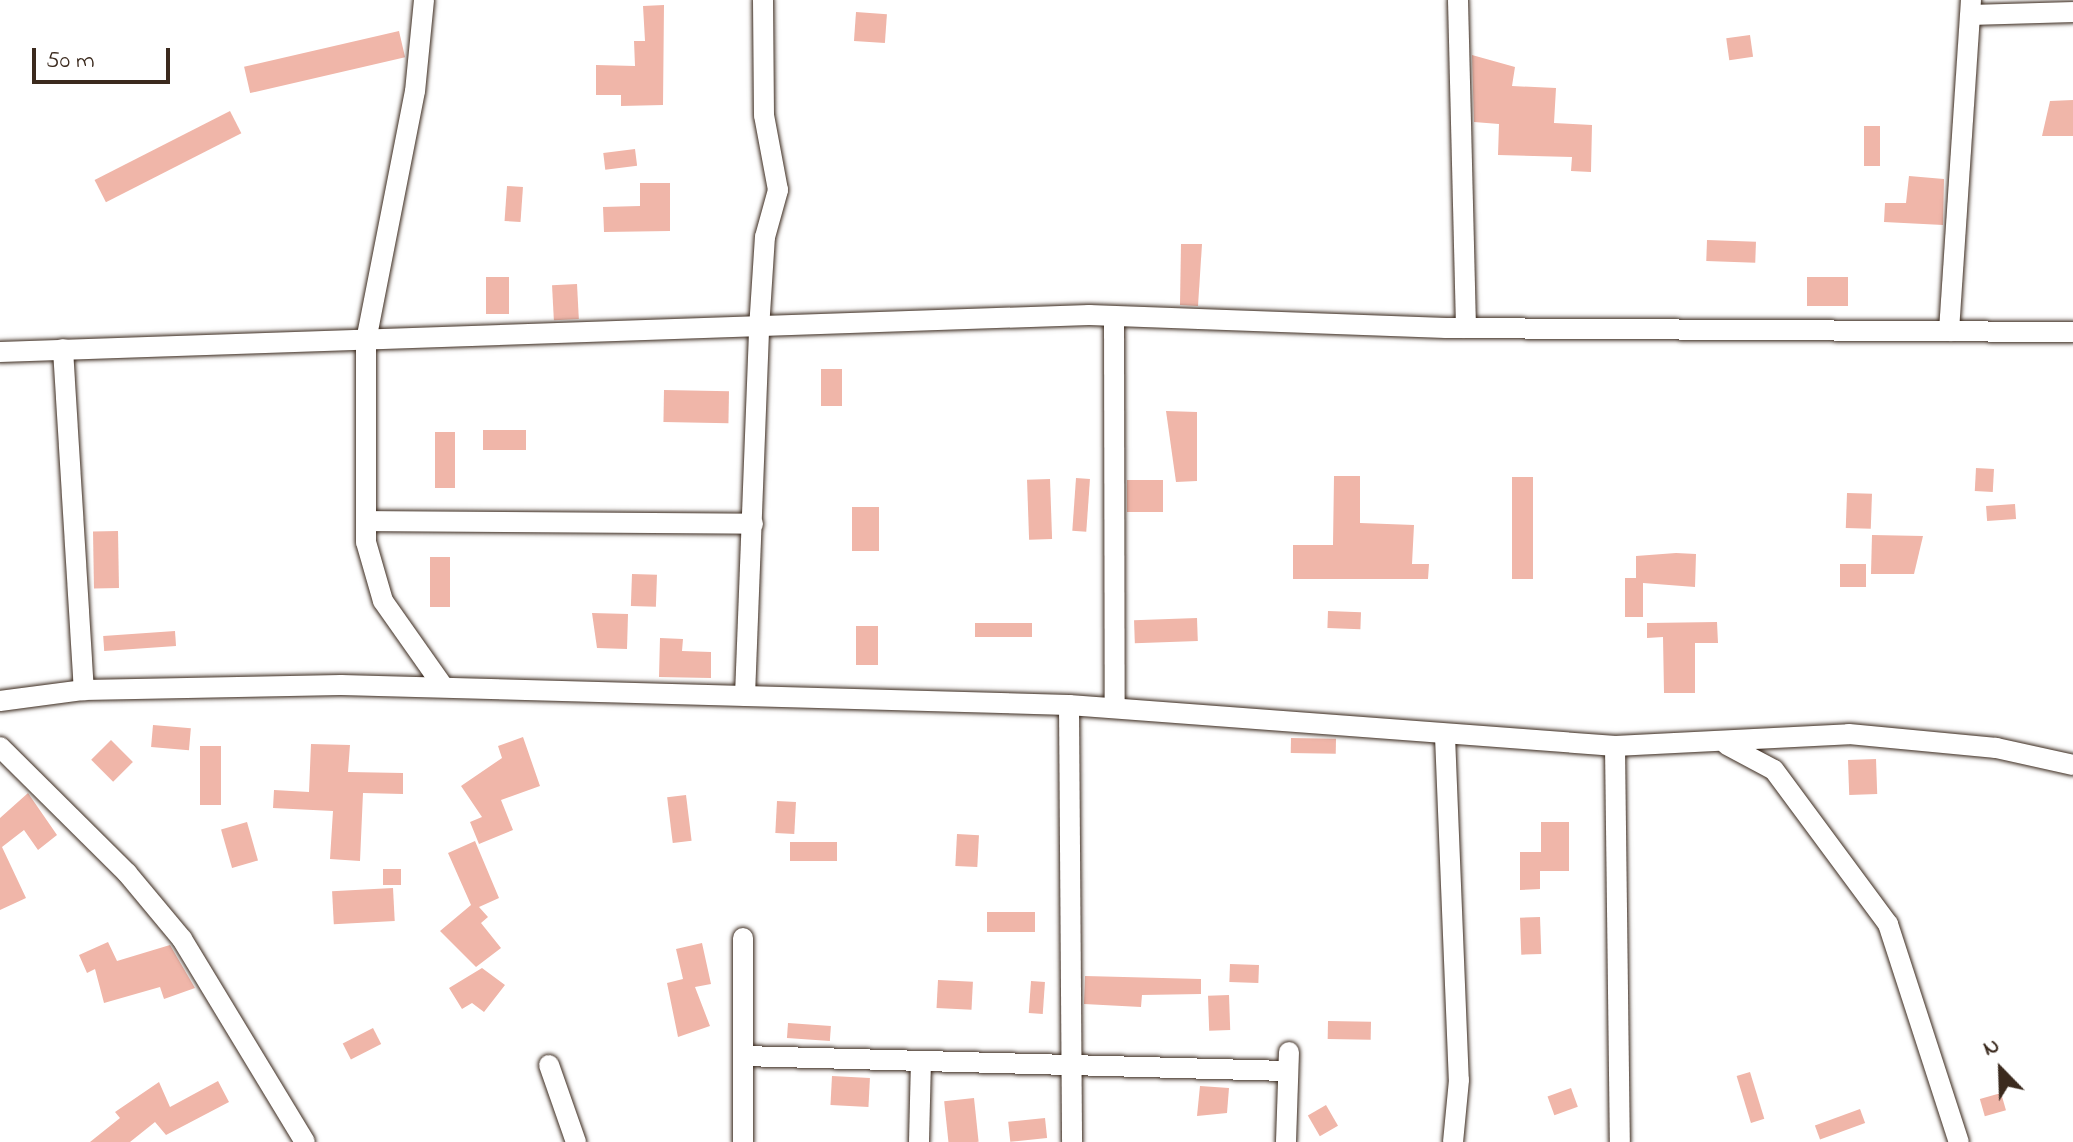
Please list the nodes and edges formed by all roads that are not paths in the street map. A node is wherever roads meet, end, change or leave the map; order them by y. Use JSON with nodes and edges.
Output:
{"nodes":[{"id":1,"x":424,"y":0,"type":"edge"},
{"id":2,"x":763,"y":0,"type":"edge"},
{"id":3,"x":1458,"y":0,"type":"edge"},
{"id":4,"x":1971,"y":8,"type":"edge"},
{"id":5,"x":2073,"y":12,"type":"edge"},
{"id":6,"x":1114,"y":319,"type":"junction"},
{"id":7,"x":1466,"y":328,"type":"junction"},
{"id":8,"x":759,"y":329,"type":"junction"},
{"id":9,"x":1949,"y":331,"type":"junction"},
{"id":10,"x":2073,"y":332,"type":"edge"},
{"id":11,"x":366,"y":341,"type":"junction"},
{"id":12,"x":63,"y":349,"type":"junction"},
{"id":13,"x":0,"y":352,"type":"edge"},
{"id":14,"x":366,"y":521,"type":"junction"},
{"id":15,"x":753,"y":524,"type":"junction"},
{"id":16,"x":443,"y":686,"type":"junction"},
{"id":17,"x":84,"y":690,"type":"junction"},
{"id":18,"x":745,"y":696,"type":"junction"},
{"id":19,"x":0,"y":701,"type":"edge"},
{"id":20,"x":1069,"y":705,"type":"junction"},
{"id":21,"x":1115,"y":706,"type":"junction"},
{"id":22,"x":1445,"y":736,"type":"junction"},
{"id":23,"x":1727,"y":745,"type":"junction"},
{"id":24,"x":1615,"y":746,"type":"junction"},
{"id":25,"x":0,"y":747,"type":"edge"},
{"id":26,"x":2073,"y":765,"type":"edge"},
{"id":27,"x":743,"y":938,"type":"dead end"},
{"id":28,"x":743,"y":1056,"type":"junction"},
{"id":29,"x":921,"y":1062,"type":"junction"},
{"id":30,"x":549,"y":1065,"type":"dead end"},
{"id":31,"x":1072,"y":1068,"type":"junction"},
{"id":32,"x":305,"y":1142,"type":"edge"},
{"id":33,"x":576,"y":1142,"type":"edge"},
{"id":34,"x":743,"y":1142,"type":"edge"},
{"id":35,"x":919,"y":1142,"type":"edge"},
{"id":36,"x":1072,"y":1142,"type":"edge"},
{"id":37,"x":1286,"y":1142,"type":"edge"},
{"id":38,"x":1453,"y":1142,"type":"edge"},
{"id":39,"x":1620,"y":1142,"type":"edge"},
{"id":40,"x":1959,"y":1142,"type":"edge"}],
"edges":[{"from":1,"to":11,"type":"street"},
{"from":2,"to":8,"type":"street"},
{"from":3,"to":7,"type":"street"},
{"from":4,"to":5,"type":"street"},
{"from":4,"to":9,"type":"street"},
{"from":6,"to":7,"type":"street"},
{"from":6,"to":8,"type":"street"},
{"from":6,"to":21,"type":"street"},
{"from":7,"to":9,"type":"street"},
{"from":8,"to":11,"type":"street"},
{"from":8,"to":15,"type":"street"},
{"from":9,"to":10,"type":"street"},
{"from":11,"to":12,"type":"street"},
{"from":11,"to":14,"type":"street"},
{"from":12,"to":13,"type":"street"},
{"from":12,"to":17,"type":"street"},
{"from":14,"to":15,"type":"street"},
{"from":14,"to":16,"type":"street"},
{"from":15,"to":18,"type":"street"},
{"from":16,"to":17,"type":"street"},
{"from":16,"to":18,"type":"street"},
{"from":17,"to":19,"type":"street"},
{"from":18,"to":20,"type":"street"},
{"from":20,"to":21,"type":"street"},
{"from":20,"to":31,"type":"street"},
{"from":21,"to":22,"type":"street"},
{"from":22,"to":24,"type":"street"},
{"from":22,"to":38,"type":"street"},
{"from":23,"to":24,"type":"street"},
{"from":23,"to":26,"type":"street"},
{"from":23,"to":40,"type":"street"},
{"from":24,"to":39,"type":"street"},
{"from":25,"to":32,"type":"street"},
{"from":27,"to":28,"type":"street"},
{"from":28,"to":29,"type":"street"},
{"from":28,"to":34,"type":"street"},
{"from":29,"to":31,"type":"street"},
{"from":29,"to":35,"type":"street"},
{"from":30,"to":33,"type":"street"},
{"from":31,"to":36,"type":"street"},
{"from":31,"to":37,"type":"street"}]}
